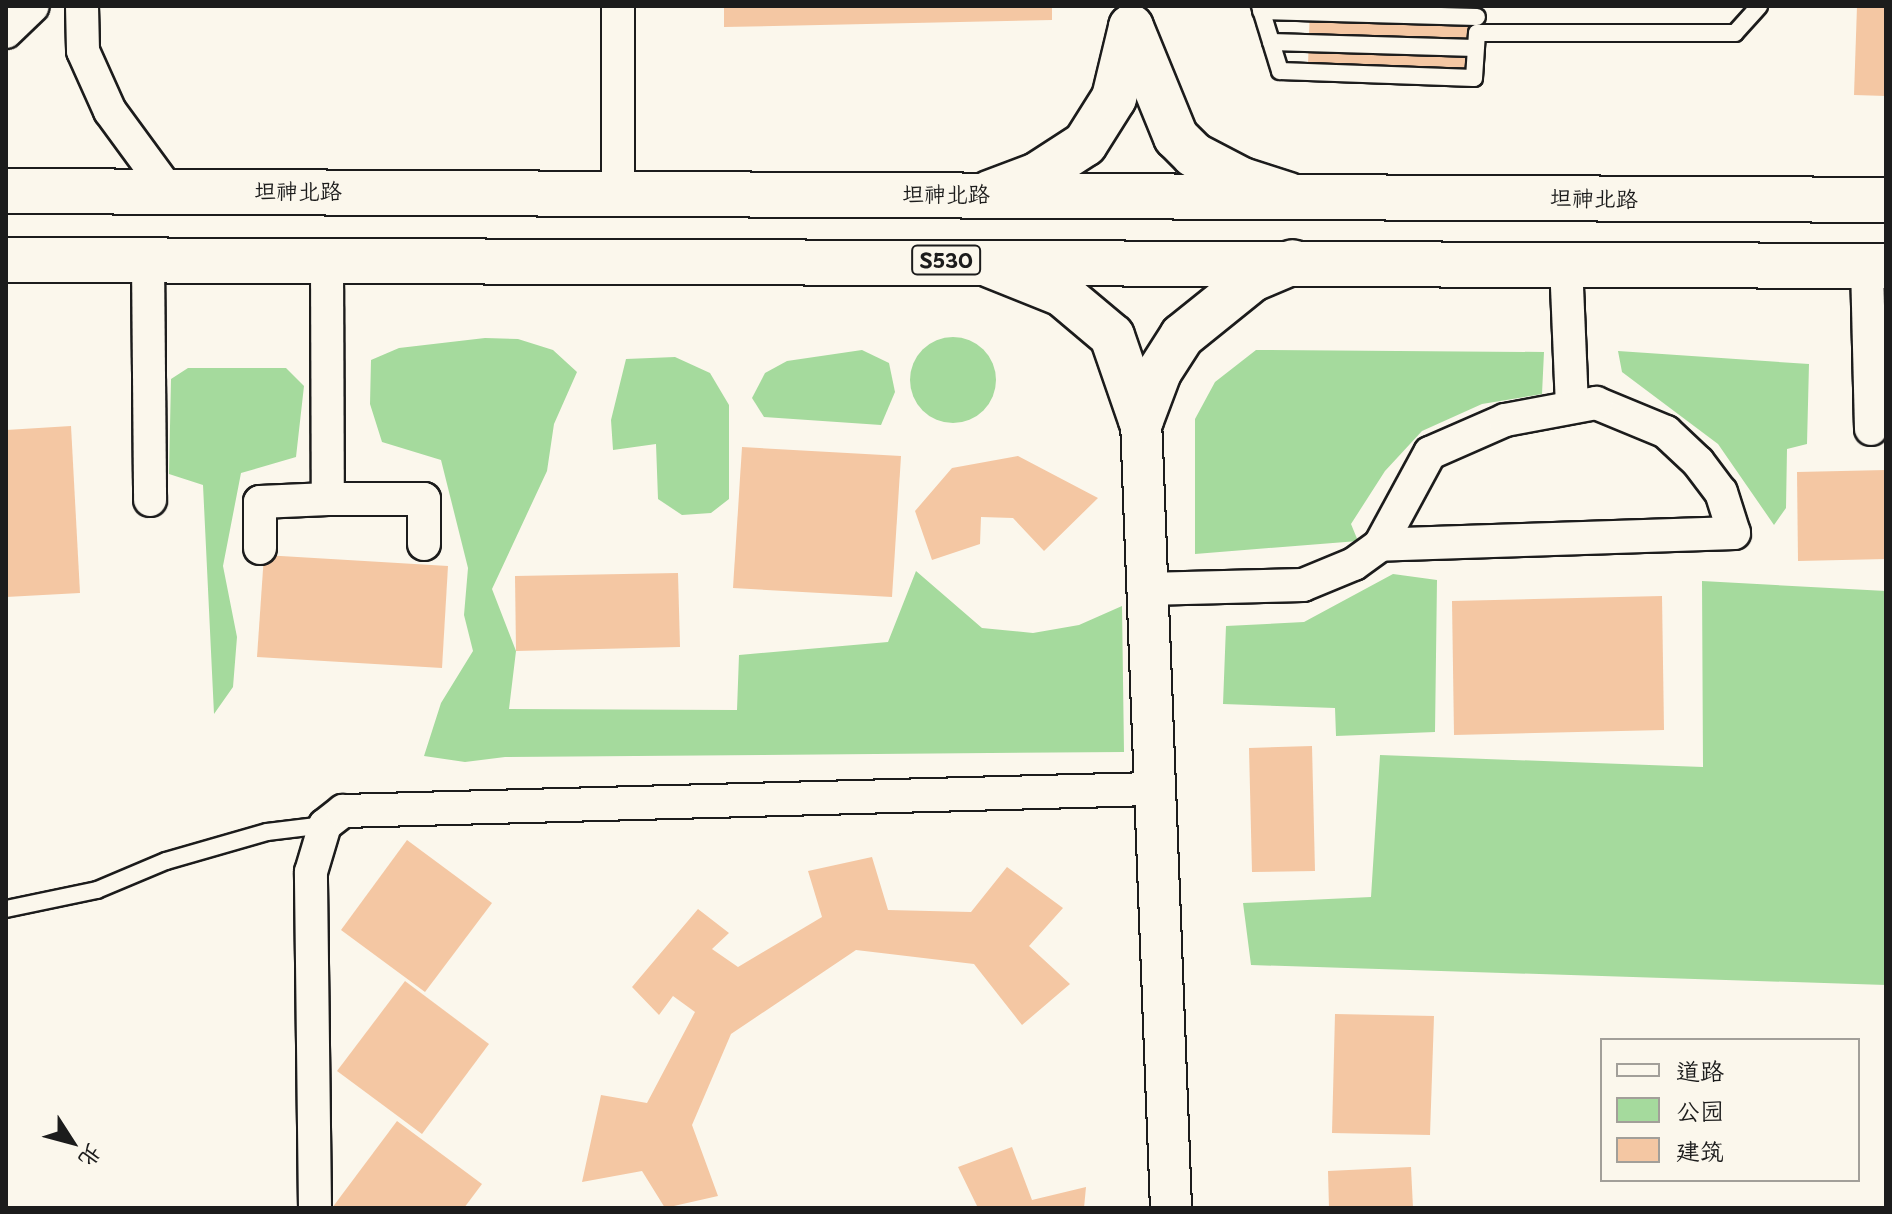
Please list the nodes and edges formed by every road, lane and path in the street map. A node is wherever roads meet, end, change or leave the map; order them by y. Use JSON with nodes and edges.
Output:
{"nodes":[{"id":1,"x":33,"y":6,"type":"edge"},
{"id":2,"x":82,"y":6,"type":"edge"},
{"id":3,"x":618,"y":6,"type":"edge"},
{"id":4,"x":1759,"y":6,"type":"edge"},
{"id":5,"x":1261,"y":9,"type":"edge"},
{"id":6,"x":1131,"y":16,"type":"edge"},
{"id":7,"x":1476,"y":26,"type":"edge"},
{"id":8,"x":6,"y":32,"type":"edge"},
{"id":9,"x":1271,"y":42,"type":"junction"},
{"id":10,"x":167,"y":189,"type":"junction"},
{"id":11,"x":6,"y":191,"type":"edge"},
{"id":12,"x":618,"y":192,"type":"junction"},
{"id":13,"x":989,"y":193,"type":"junction"},
{"id":14,"x":1289,"y":195,"type":"junction"},
{"id":15,"x":1886,"y":200,"type":"edge"},
{"id":16,"x":6,"y":260,"type":"edge"},
{"id":17,"x":148,"y":260,"type":"junction"},
{"id":18,"x":327,"y":260,"type":"junction"},
{"id":19,"x":972,"y":260,"type":"junction"},
{"id":20,"x":1293,"y":262,"type":"junction"},
{"id":21,"x":1566,"y":263,"type":"junction"},
{"id":22,"x":1876,"y":266,"type":"edge"},
{"id":23,"x":1572,"y":404,"type":"junction"},
{"id":24,"x":1141,"y":420,"type":"junction"},
{"id":25,"x":1871,"y":429,"type":"dead end"},
{"id":26,"x":328,"y":499,"type":"junction"},
{"id":27,"x":150,"y":500,"type":"dead end"},
{"id":28,"x":424,"y":544,"type":"dead end"},
{"id":29,"x":1380,"y":545,"type":"junction"},
{"id":30,"x":260,"y":548,"type":"dead end"},
{"id":31,"x":1146,"y":589,"type":"junction"},
{"id":32,"x":1151,"y":789,"type":"junction"},
{"id":33,"x":325,"y":825,"type":"junction"},
{"id":34,"x":6,"y":909,"type":"edge"},
{"id":35,"x":315,"y":1208,"type":"edge"},
{"id":36,"x":1171,"y":1208,"type":"edge"}],
"edges":[{"from":1,"to":8,"type":"street"},
{"from":2,"to":10,"type":"street"},
{"from":3,"to":12,"type":"street"},
{"from":4,"to":7,"type":"lane"},
{"from":5,"to":7,"type":"lane"},
{"from":5,"to":9,"type":"lane"},
{"from":6,"to":13,"type":"main road"},
{"from":6,"to":14,"type":"main road"},
{"from":7,"to":9,"type":"lane"},
{"from":7,"to":9,"type":"lane"},
{"from":10,"to":11,"type":"main road","name":"坦神北路"},
{"from":10,"to":12,"type":"main road","name":"坦神北路"},
{"from":12,"to":13,"type":"main road","name":"坦神北路"},
{"from":13,"to":14,"type":"main road","name":"坦神北路"},
{"from":14,"to":15,"type":"main road","name":"坦神北路"},
{"from":16,"to":17,"type":"main road","number":"S530"},
{"from":17,"to":18,"type":"main road","number":"S530"},
{"from":17,"to":27,"type":"street"},
{"from":18,"to":19,"type":"main road","number":"S530"},
{"from":18,"to":26,"type":"street"},
{"from":19,"to":20,"type":"main road","number":"S530"},
{"from":19,"to":24,"type":"main road"},
{"from":20,"to":21,"type":"main road","number":"S530"},
{"from":20,"to":24,"type":"main road"},
{"from":21,"to":22,"type":"main road","number":"S530"},
{"from":21,"to":23,"type":"street"},
{"from":22,"to":25,"type":"street"},
{"from":23,"to":29,"type":"street"},
{"from":23,"to":29,"type":"street"},
{"from":24,"to":31,"type":"street"},
{"from":26,"to":28,"type":"street"},
{"from":26,"to":30,"type":"street"},
{"from":29,"to":31,"type":"street"},
{"from":31,"to":32,"type":"street"},
{"from":32,"to":33,"type":"street"},
{"from":32,"to":36,"type":"street"},
{"from":33,"to":34,"type":"lane"},
{"from":33,"to":35,"type":"street"}]}
